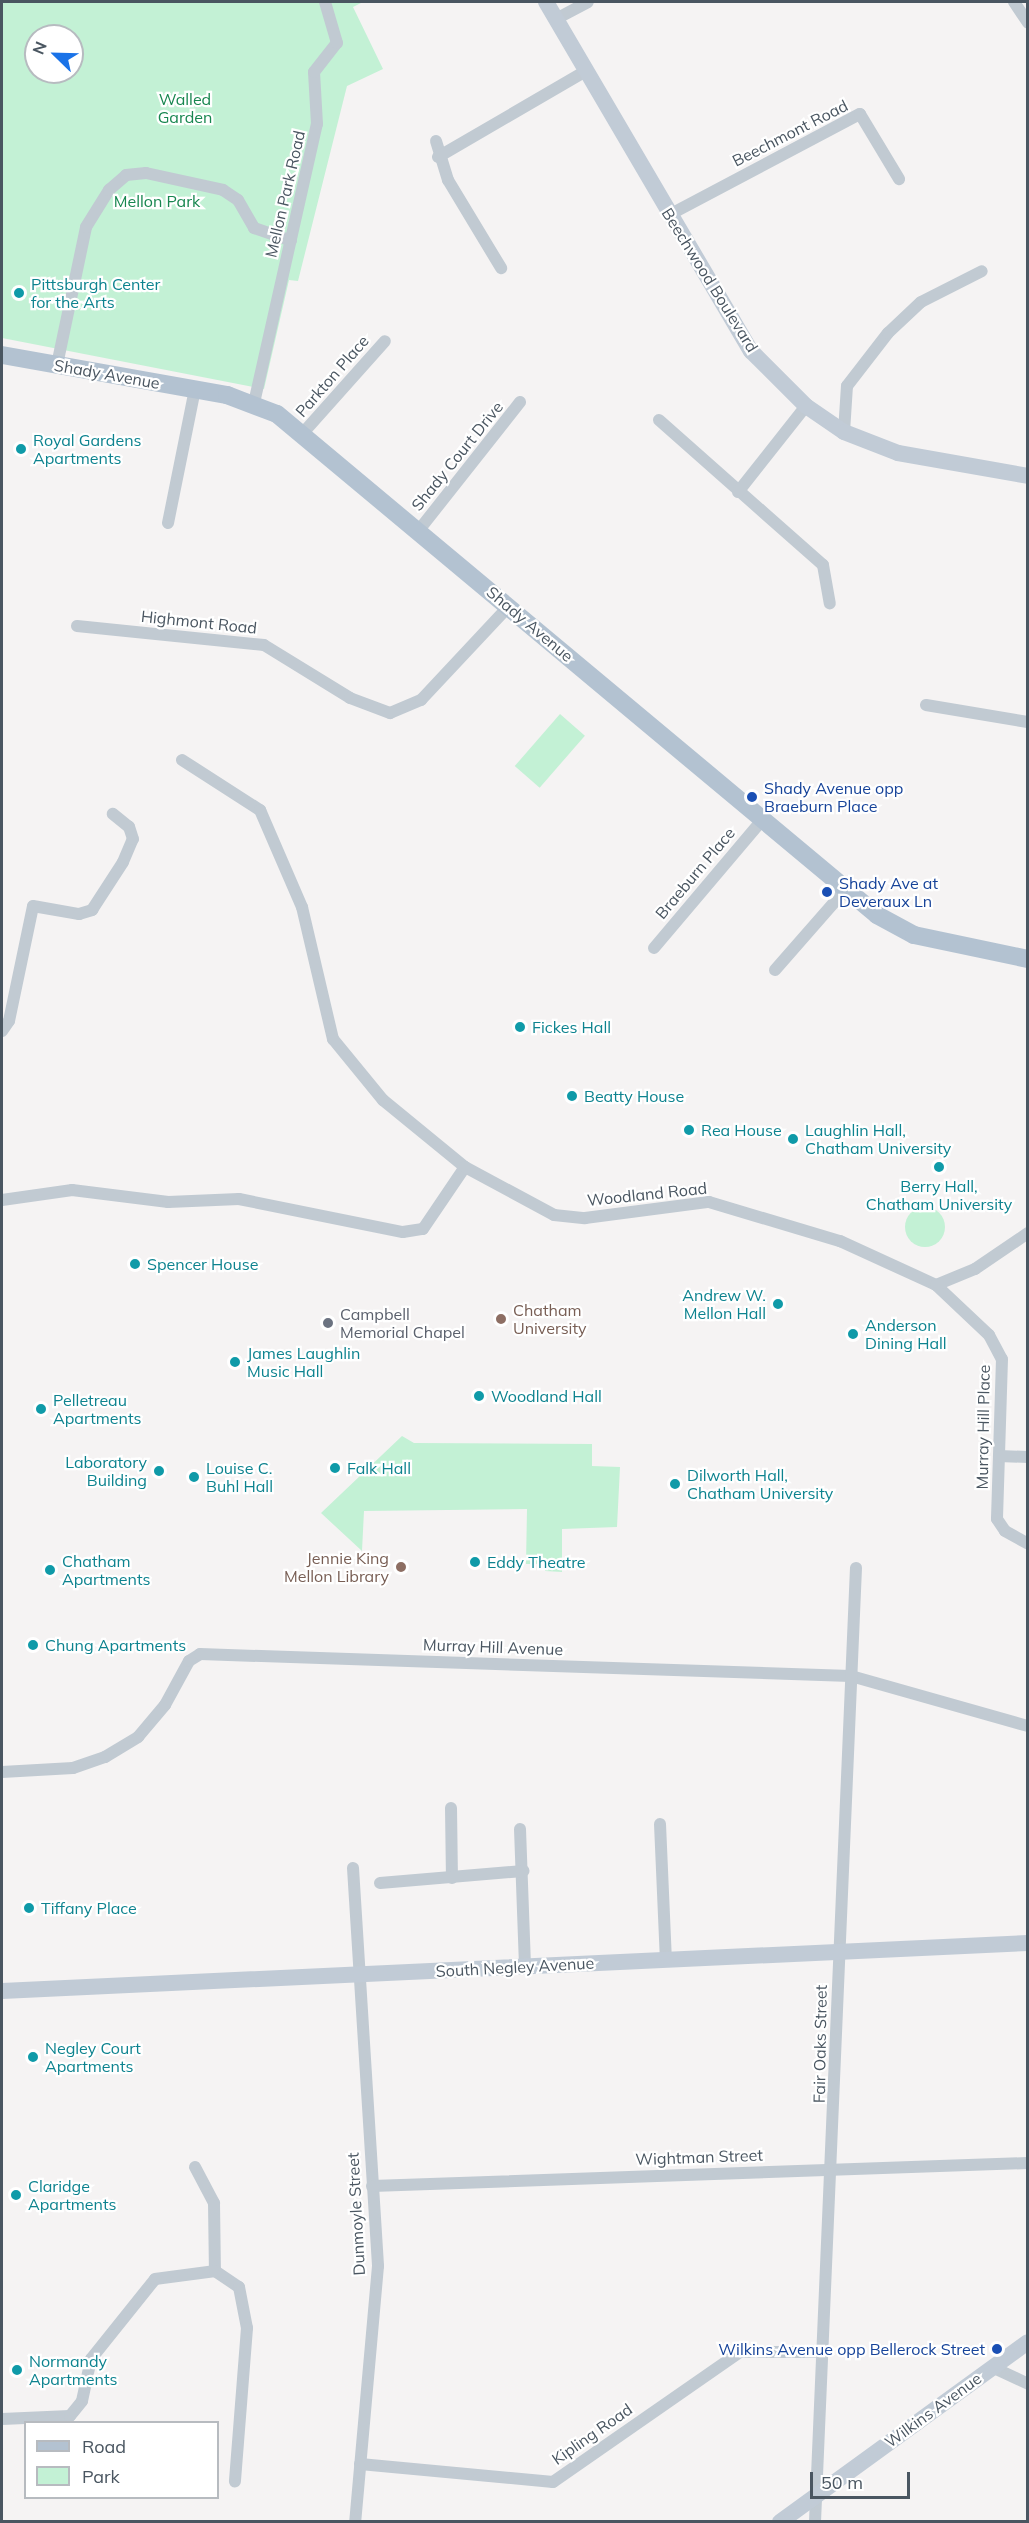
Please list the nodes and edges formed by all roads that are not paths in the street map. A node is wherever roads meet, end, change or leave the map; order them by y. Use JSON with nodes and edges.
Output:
{"nodes":[{"id":1,"x":325,"y":2,"type":"edge"},
{"id":2,"x":546,"y":2,"type":"edge"},
{"id":3,"x":588,"y":2,"type":"edge"},
{"id":4,"x":1014,"y":2,"type":"edge"},
{"id":5,"x":556,"y":19,"type":"junction"},
{"id":6,"x":1028,"y":23,"type":"edge"},
{"id":7,"x":586,"y":71,"type":"junction"},
{"id":8,"x":436,"y":141,"type":"dead end"},
{"id":9,"x":438,"y":157,"type":"junction"},
{"id":10,"x":899,"y":179,"type":"dead end"},
{"id":11,"x":669,"y":215,"type":"junction"},
{"id":12,"x":291,"y":241,"type":"junction"},
{"id":13,"x":501,"y":268,"type":"dead end"},
{"id":14,"x":982,"y":271,"type":"dead end"},
{"id":15,"x":385,"y":341,"type":"dead end"},
{"id":16,"x":2,"y":355,"type":"edge"},
{"id":17,"x":57,"y":364,"type":"junction"},
{"id":18,"x":195,"y":390,"type":"junction"},
{"id":19,"x":520,"y":402,"type":"dead end"},
{"id":20,"x":254,"y":403,"type":"junction"},
{"id":21,"x":806,"y":406,"type":"junction"},
{"id":22,"x":659,"y":420,"type":"dead end"},
{"id":23,"x":844,"y":432,"type":"junction"},
{"id":24,"x":303,"y":433,"type":"junction"},
{"id":25,"x":1028,"y":476,"type":"edge"},
{"id":26,"x":738,"y":492,"type":"junction"},
{"id":27,"x":168,"y":523,"type":"dead end"},
{"id":28,"x":419,"y":530,"type":"junction"},
{"id":29,"x":830,"y":603,"type":"dead end"},
{"id":30,"x":509,"y":606,"type":"junction"},
{"id":31,"x":77,"y":626,"type":"dead end"},
{"id":32,"x":926,"y":705,"type":"dead end"},
{"id":33,"x":1028,"y":722,"type":"edge"},
{"id":34,"x":182,"y":760,"type":"dead end"},
{"id":35,"x":113,"y":814,"type":"dead end"},
{"id":36,"x":762,"y":820,"type":"junction"},
{"id":37,"x":845,"y":890,"type":"junction"},
{"id":38,"x":654,"y":948,"type":"dead end"},
{"id":39,"x":1028,"y":959,"type":"edge"},
{"id":40,"x":775,"y":970,"type":"dead end"},
{"id":41,"x":2,"y":1031,"type":"edge"},
{"id":42,"x":465,"y":1167,"type":"junction"},
{"id":43,"x":2,"y":1200,"type":"edge"},
{"id":44,"x":1028,"y":1233,"type":"edge"},
{"id":45,"x":936,"y":1285,"type":"junction"},
{"id":46,"x":999,"y":1456,"type":"junction"},
{"id":47,"x":1028,"y":1457,"type":"edge"},
{"id":48,"x":1028,"y":1544,"type":"edge"},
{"id":49,"x":856,"y":1568,"type":"dead end"},
{"id":50,"x":851,"y":1676,"type":"junction"},
{"id":51,"x":1028,"y":1726,"type":"edge"},
{"id":52,"x":2,"y":1772,"type":"edge"},
{"id":53,"x":451,"y":1808,"type":"dead end"},
{"id":54,"x":660,"y":1824,"type":"dead end"},
{"id":55,"x":520,"y":1829,"type":"dead end"},
{"id":56,"x":352,"y":1868,"type":"dead end"},
{"id":57,"x":523,"y":1871,"type":"junction"},
{"id":58,"x":452,"y":1878,"type":"junction"},
{"id":59,"x":380,"y":1883,"type":"dead end"},
{"id":60,"x":1028,"y":1943,"type":"edge"},
{"id":61,"x":839,"y":1951,"type":"junction"},
{"id":62,"x":666,"y":1960,"type":"junction"},
{"id":63,"x":525,"y":1967,"type":"junction"},
{"id":64,"x":357,"y":1975,"type":"junction"},
{"id":65,"x":2,"y":1991,"type":"edge"},
{"id":66,"x":1028,"y":2163,"type":"edge"},
{"id":67,"x":195,"y":2168,"type":"dead end"},
{"id":68,"x":834,"y":2168,"type":"junction"},
{"id":69,"x":372,"y":2186,"type":"junction"},
{"id":70,"x":215,"y":2271,"type":"junction"},
{"id":71,"x":1028,"y":2342,"type":"edge"},
{"id":72,"x":825,"y":2352,"type":"junction"},
{"id":73,"x":992,"y":2367,"type":"junction"},
{"id":74,"x":1028,"y":2384,"type":"edge"},
{"id":75,"x":2,"y":2419,"type":"edge"},
{"id":76,"x":360,"y":2464,"type":"junction"},
{"id":77,"x":236,"y":2482,"type":"dead end"},
{"id":78,"x":818,"y":2494,"type":"junction"},
{"id":79,"x":816,"y":2521,"type":"edge"},
{"id":80,"x":355,"y":2522,"type":"edge"},
{"id":81,"x":780,"y":2522,"type":"edge"}],
"edges":[{"from":1,"to":12,"type":"street","name":"Mellon Park Road"},
{"from":2,"to":5,"type":"main road","name":"Beechwood Boulevard"},
{"from":3,"to":5,"type":"street"},
{"from":4,"to":6,"type":"street"},
{"from":5,"to":7,"type":"main road","name":"Beechwood Boulevard"},
{"from":7,"to":9,"type":"street"},
{"from":7,"to":11,"type":"main road","name":"Beechwood Boulevard"},
{"from":8,"to":9,"type":"street"},
{"from":9,"to":13,"type":"street"},
{"from":10,"to":11,"type":"street","name":"Beechmont Road"},
{"from":11,"to":21,"type":"main road","name":"Beechwood Boulevard"},
{"from":12,"to":17,"type":"street"},
{"from":12,"to":20,"type":"street","name":"Mellon Park Road"},
{"from":14,"to":23,"type":"street"},
{"from":15,"to":24,"type":"street","name":"Parkton Place"},
{"from":16,"to":17,"type":"main road","name":"Shady Avenue"},
{"from":17,"to":18,"type":"main road","name":"Shady Avenue"},
{"from":18,"to":20,"type":"main road","name":"Shady Avenue"},
{"from":18,"to":27,"type":"street"},
{"from":19,"to":28,"type":"street","name":"Shady Court Drive"},
{"from":20,"to":24,"type":"main road","name":"Shady Avenue"},
{"from":21,"to":23,"type":"main road","name":"Beechwood Boulevard"},
{"from":21,"to":26,"type":"street"},
{"from":22,"to":26,"type":"street"},
{"from":23,"to":25,"type":"main road","name":"Beechwood Boulevard"},
{"from":24,"to":28,"type":"main road","name":"Shady Avenue"},
{"from":26,"to":29,"type":"street"},
{"from":28,"to":30,"type":"main road","name":"Shady Avenue"},
{"from":30,"to":31,"type":"street","name":"Highmont Road"},
{"from":30,"to":36,"type":"main road","name":"Shady Avenue"},
{"from":32,"to":33,"type":"street"},
{"from":34,"to":42,"type":"street","name":"Woodland Road"},
{"from":35,"to":41,"type":"street"},
{"from":36,"to":37,"type":"main road","name":"Shady Avenue"},
{"from":36,"to":38,"type":"street","name":"Braeburn Place"},
{"from":37,"to":39,"type":"main road","name":"Shady Avenue"},
{"from":37,"to":40,"type":"street"},
{"from":42,"to":43,"type":"street"},
{"from":42,"to":45,"type":"street","name":"Woodland Road"},
{"from":44,"to":45,"type":"street"},
{"from":45,"to":46,"type":"street","name":"Murray Hill Place"},
{"from":46,"to":47,"type":"street"},
{"from":46,"to":48,"type":"street","name":"Murray Hill Place"},
{"from":49,"to":50,"type":"street","name":"Fair Oaks Street"},
{"from":50,"to":51,"type":"street","name":"Murray Hill Avenue"},
{"from":50,"to":52,"type":"street","name":"Murray Hill Avenue"},
{"from":50,"to":61,"type":"street","name":"Fair Oaks Street"},
{"from":53,"to":58,"type":"street"},
{"from":54,"to":62,"type":"street"},
{"from":55,"to":57,"type":"street"},
{"from":56,"to":64,"type":"street","name":"Dunmoyle Street"},
{"from":57,"to":58,"type":"street"},
{"from":57,"to":63,"type":"street"},
{"from":58,"to":59,"type":"street"},
{"from":60,"to":61,"type":"main road","name":"South Negley Avenue"},
{"from":61,"to":62,"type":"main road","name":"South Negley Avenue"},
{"from":61,"to":68,"type":"street","name":"Fair Oaks Street"},
{"from":62,"to":63,"type":"main road","name":"South Negley Avenue"},
{"from":63,"to":64,"type":"main road","name":"South Negley Avenue"},
{"from":64,"to":65,"type":"main road","name":"South Negley Avenue"},
{"from":64,"to":69,"type":"street","name":"Dunmoyle Street"},
{"from":66,"to":68,"type":"street","name":"Wightman Street"},
{"from":67,"to":70,"type":"street"},
{"from":68,"to":69,"type":"street","name":"Wightman Street"},
{"from":68,"to":72,"type":"street","name":"Fair Oaks Street"},
{"from":69,"to":76,"type":"street","name":"Dunmoyle Street"},
{"from":70,"to":75,"type":"street"},
{"from":70,"to":77,"type":"street"},
{"from":71,"to":73,"type":"main road","name":"Wilkins Avenue"},
{"from":72,"to":76,"type":"street","name":"Kipling Road"},
{"from":72,"to":78,"type":"street","name":"Fair Oaks Street"},
{"from":73,"to":74,"type":"street"},
{"from":73,"to":78,"type":"main road","name":"Wilkins Avenue"},
{"from":76,"to":80,"type":"street","name":"Dunmoyle Street"},
{"from":78,"to":79,"type":"street","name":"Fair Oaks Street"},
{"from":78,"to":81,"type":"main road","name":"Wilkins Avenue"}]}
